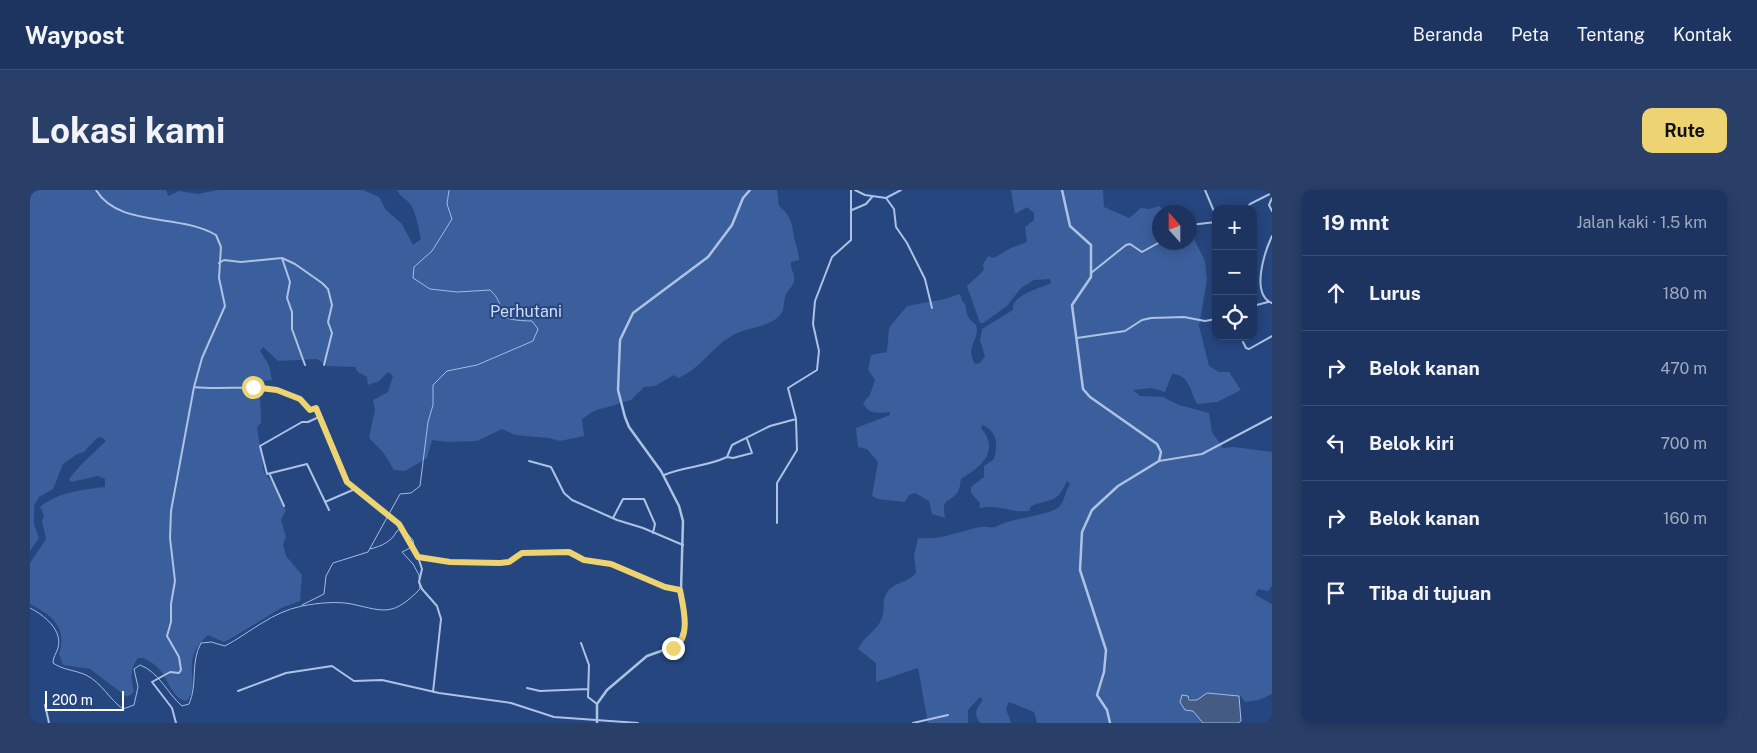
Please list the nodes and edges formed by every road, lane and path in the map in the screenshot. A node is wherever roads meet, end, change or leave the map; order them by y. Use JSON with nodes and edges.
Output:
{"nodes":[{"id":1,"x":96,"y":190,"type":"edge"},
{"id":2,"x":750,"y":190,"type":"edge"},
{"id":3,"x":853,"y":190,"type":"edge"},
{"id":4,"x":901,"y":190,"type":"edge"},
{"id":5,"x":1062,"y":190,"type":"edge"},
{"id":6,"x":1205,"y":190,"type":"edge"},
{"id":7,"x":1272,"y":193,"type":"edge"},
{"id":8,"x":872,"y":197,"type":"junction"},
{"id":9,"x":886,"y":198,"type":"junction"},
{"id":10,"x":1272,"y":198,"type":"edge"},
{"id":11,"x":1249,"y":205,"type":"edge"},
{"id":12,"x":1212,"y":207,"type":"edge"},
{"id":13,"x":852,"y":210,"type":"junction"},
{"id":14,"x":1272,"y":210,"type":"edge"},
{"id":15,"x":1212,"y":223,"type":"edge"},
{"id":16,"x":1197,"y":225,"type":"edge"},
{"id":17,"x":1272,"y":236,"type":"edge"},
{"id":18,"x":1152,"y":246,"type":"edge"},
{"id":19,"x":282,"y":258,"type":"junction"},
{"id":20,"x":220,"y":263,"type":"junction"},
{"id":21,"x":1091,"y":274,"type":"junction"},
{"id":22,"x":1269,"y":302,"type":"junction"},
{"id":23,"x":1272,"y":304,"type":"edge"},
{"id":24,"x":1257,"y":305,"type":"edge"},
{"id":25,"x":932,"y":308,"type":"dead end"},
{"id":26,"x":1212,"y":320,"type":"edge"},
{"id":27,"x":1272,"y":336,"type":"edge"},
{"id":28,"x":1078,"y":338,"type":"junction"},
{"id":29,"x":1243,"y":342,"type":"dead end"},
{"id":30,"x":305,"y":365,"type":"dead end"},
{"id":31,"x":324,"y":366,"type":"dead end"},
{"id":32,"x":194,"y":387,"type":"junction"},
{"id":33,"x":320,"y":416,"type":"junction"},
{"id":34,"x":1272,"y":417,"type":"edge"},
{"id":35,"x":796,"y":419,"type":"junction"},
{"id":36,"x":747,"y":439,"type":"junction"},
{"id":37,"x":727,"y":457,"type":"junction"},
{"id":38,"x":528,"y":461,"type":"dead end"},
{"id":39,"x":1159,"y":461,"type":"junction"},
{"id":40,"x":270,"y":474,"type":"junction"},
{"id":41,"x":664,"y":475,"type":"junction"},
{"id":42,"x":355,"y":489,"type":"junction"},
{"id":43,"x":325,"y":502,"type":"junction"},
{"id":44,"x":284,"y":506,"type":"dead end"},
{"id":45,"x":328,"y":510,"type":"dead end"},
{"id":46,"x":612,"y":518,"type":"junction"},
{"id":47,"x":777,"y":523,"type":"dead end"},
{"id":48,"x":653,"y":532,"type":"junction"},
{"id":49,"x":683,"y":545,"type":"junction"},
{"id":50,"x":418,"y":557,"type":"junction"},
{"id":51,"x":680,"y":590,"type":"junction"},
{"id":52,"x":581,"y":643,"type":"dead end"},
{"id":53,"x":527,"y":688,"type":"dead end"},
{"id":54,"x":588,"y":689,"type":"junction"},
{"id":55,"x":238,"y":691,"type":"dead end"},
{"id":56,"x":433,"y":692,"type":"junction"},
{"id":57,"x":597,"y":704,"type":"junction"},
{"id":58,"x":45,"y":705,"type":"dead end"},
{"id":59,"x":948,"y":715,"type":"dead end"},
{"id":60,"x":597,"y":722,"type":"edge"},
{"id":61,"x":49,"y":723,"type":"edge"},
{"id":62,"x":176,"y":723,"type":"edge"},
{"id":63,"x":633,"y":723,"type":"edge"},
{"id":64,"x":638,"y":723,"type":"edge"},
{"id":65,"x":913,"y":723,"type":"edge"},
{"id":66,"x":1110,"y":723,"type":"edge"}],
"edges":[{"from":1,"to":20,"type":"street"},
{"from":2,"to":41,"type":"street"},
{"from":3,"to":8,"type":"street"},
{"from":3,"to":13,"type":"street"},
{"from":4,"to":9,"type":"street"},
{"from":5,"to":21,"type":"street"},
{"from":6,"to":12,"type":"street"},
{"from":7,"to":11,"type":"street"},
{"from":8,"to":9,"type":"street"},
{"from":8,"to":13,"type":"street"},
{"from":9,"to":25,"type":"street"},
{"from":10,"to":14,"type":"street"},
{"from":13,"to":35,"type":"street"},
{"from":15,"to":16,"type":"street"},
{"from":17,"to":22,"type":"street"},
{"from":18,"to":21,"type":"street"},
{"from":19,"to":20,"type":"street"},
{"from":19,"to":30,"type":"street"},
{"from":19,"to":31,"type":"street"},
{"from":20,"to":32,"type":"street"},
{"from":21,"to":28,"type":"street"},
{"from":22,"to":23,"type":"street"},
{"from":22,"to":24,"type":"street"},
{"from":26,"to":28,"type":"street"},
{"from":27,"to":29,"type":"street"},
{"from":28,"to":39,"type":"street"},
{"from":32,"to":33,"type":"street"},
{"from":32,"to":62,"type":"street"},
{"from":33,"to":40,"type":"street"},
{"from":33,"to":42,"type":"street"},
{"from":34,"to":39,"type":"street"},
{"from":35,"to":36,"type":"street"},
{"from":35,"to":47,"type":"street"},
{"from":36,"to":37,"type":"street"},
{"from":36,"to":37,"type":"street"},
{"from":37,"to":41,"type":"street"},
{"from":38,"to":46,"type":"street"},
{"from":39,"to":66,"type":"street"},
{"from":40,"to":43,"type":"street"},
{"from":40,"to":44,"type":"street"},
{"from":41,"to":49,"type":"street"},
{"from":42,"to":43,"type":"street"},
{"from":42,"to":50,"type":"street"},
{"from":43,"to":45,"type":"street"},
{"from":46,"to":48,"type":"street"},
{"from":46,"to":48,"type":"street"},
{"from":48,"to":49,"type":"street"},
{"from":49,"to":51,"type":"street"},
{"from":50,"to":51,"type":"street"},
{"from":50,"to":56,"type":"street"},
{"from":51,"to":57,"type":"street"},
{"from":52,"to":54,"type":"street"},
{"from":53,"to":54,"type":"street"},
{"from":54,"to":57,"type":"street"},
{"from":55,"to":56,"type":"street"},
{"from":56,"to":60,"type":"street"},
{"from":57,"to":60,"type":"street"},
{"from":58,"to":61,"type":"street"},
{"from":59,"to":65,"type":"street"},
{"from":60,"to":63,"type":"street"},
{"from":63,"to":64,"type":"street"}]}
